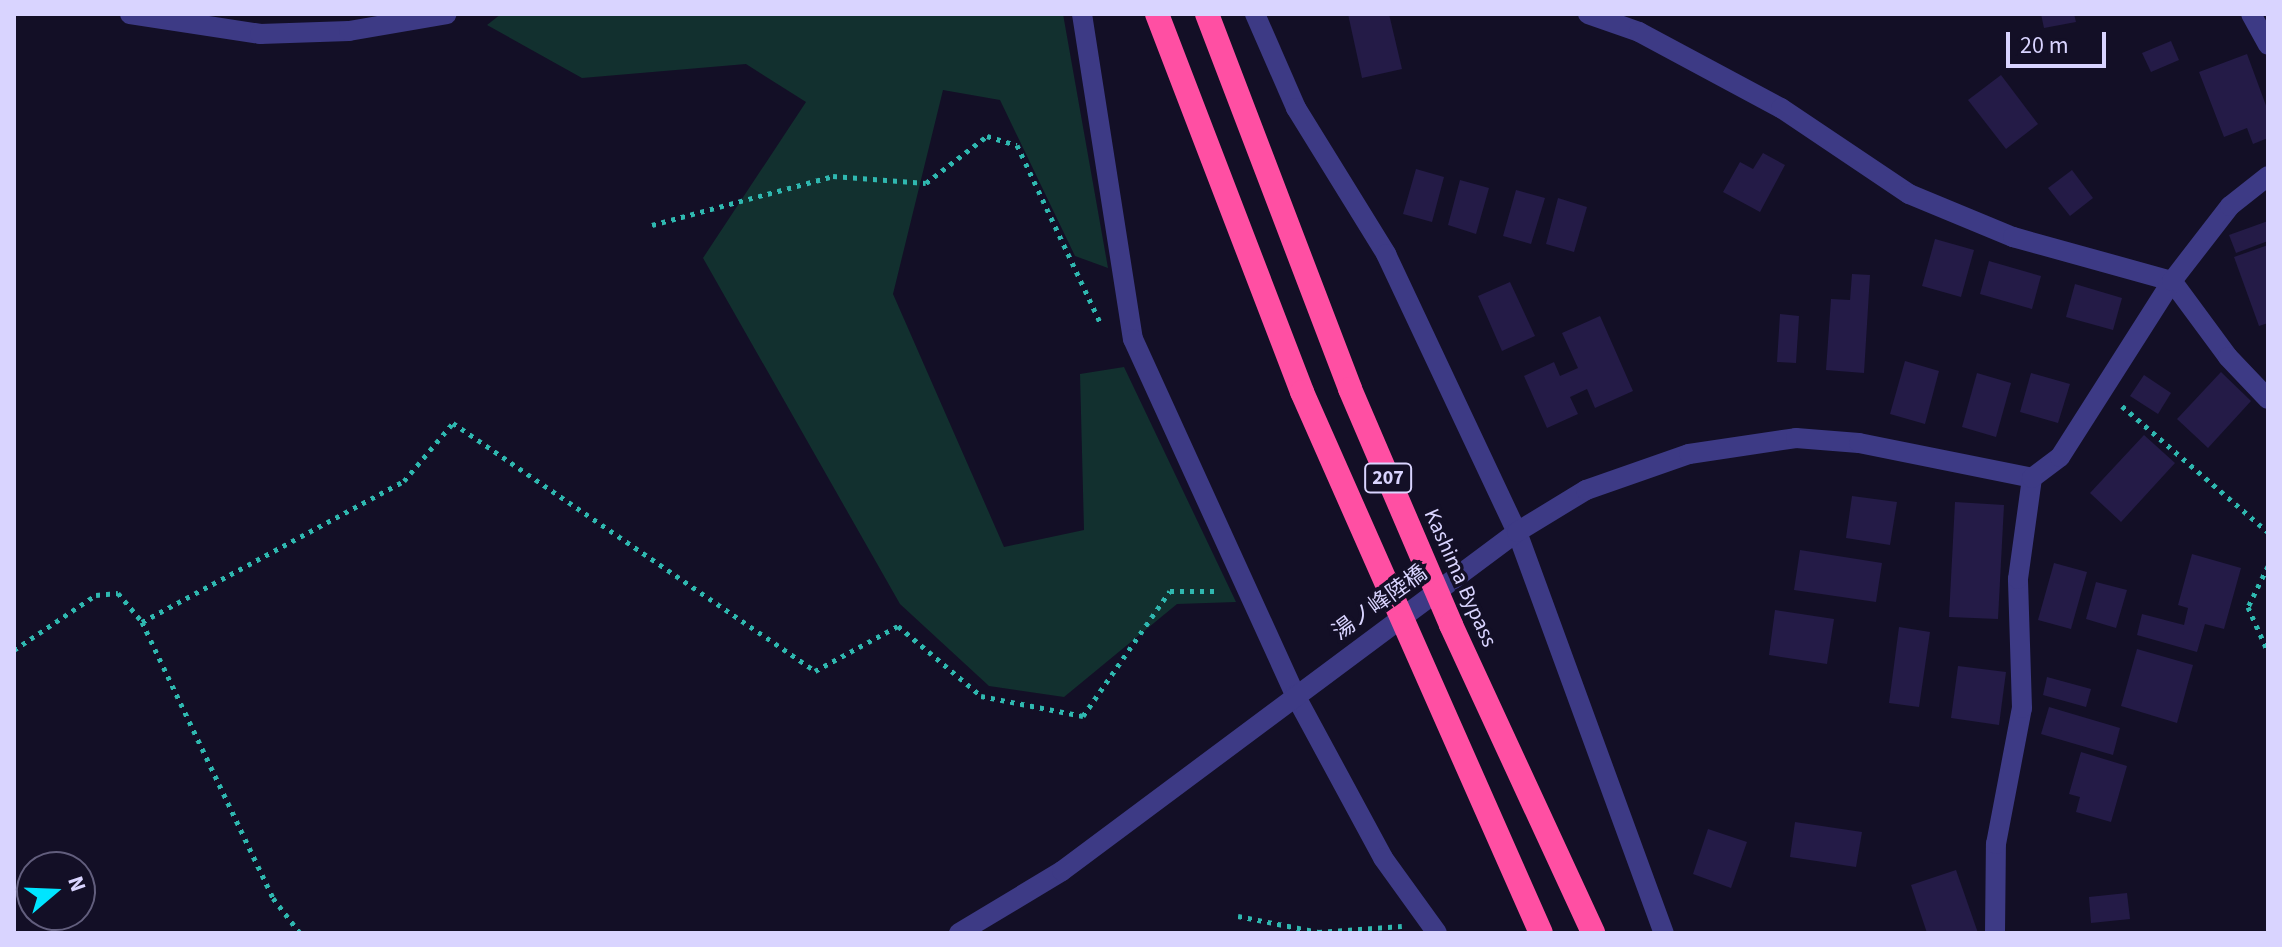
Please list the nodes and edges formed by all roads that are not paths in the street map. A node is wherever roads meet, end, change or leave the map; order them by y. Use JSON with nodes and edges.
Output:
{"nodes":[{"id":1,"x":130,"y":14,"type":"edge"},
{"id":2,"x":447,"y":14,"type":"edge"},
{"id":3,"x":1082,"y":14,"type":"edge"},
{"id":4,"x":1157,"y":14,"type":"edge"},
{"id":5,"x":1207,"y":14,"type":"edge"},
{"id":6,"x":1255,"y":14,"type":"edge"},
{"id":7,"x":1588,"y":14,"type":"edge"},
{"id":8,"x":2251,"y":14,"type":"edge"},
{"id":9,"x":2268,"y":45,"type":"edge"},
{"id":10,"x":2268,"y":176,"type":"edge"},
{"id":11,"x":2172,"y":281,"type":"junction"},
{"id":12,"x":2268,"y":399,"type":"edge"},
{"id":13,"x":2032,"y":478,"type":"junction"},
{"id":14,"x":1517,"y":532,"type":"junction"},
{"id":15,"x":1295,"y":695,"type":"junction"},
{"id":16,"x":1434,"y":929,"type":"edge"},
{"id":17,"x":959,"y":933,"type":"edge"},
{"id":18,"x":1541,"y":933,"type":"edge"},
{"id":19,"x":1593,"y":933,"type":"edge"},
{"id":20,"x":1664,"y":933,"type":"edge"},
{"id":21,"x":1995,"y":933,"type":"edge"}],
"edges":[{"from":1,"to":2,"type":"street"},
{"from":3,"to":15,"type":"street"},
{"from":4,"to":18,"type":"highway","number":"207"},
{"from":5,"to":19,"type":"highway","name":"Kashima Bypass","number":"207"},
{"from":6,"to":14,"type":"street"},
{"from":7,"to":11,"type":"street"},
{"from":8,"to":9,"type":"street"},
{"from":10,"to":11,"type":"street"},
{"from":11,"to":12,"type":"street"},
{"from":11,"to":13,"type":"street"},
{"from":13,"to":14,"type":"street","name":"湯ノ峰陸橋"},
{"from":13,"to":21,"type":"street"},
{"from":14,"to":15,"type":"street","name":"湯ノ峰陸橋"},
{"from":14,"to":20,"type":"street"},
{"from":15,"to":16,"type":"street"},
{"from":15,"to":17,"type":"street","name":"湯ノ峰陸橋"}]}
